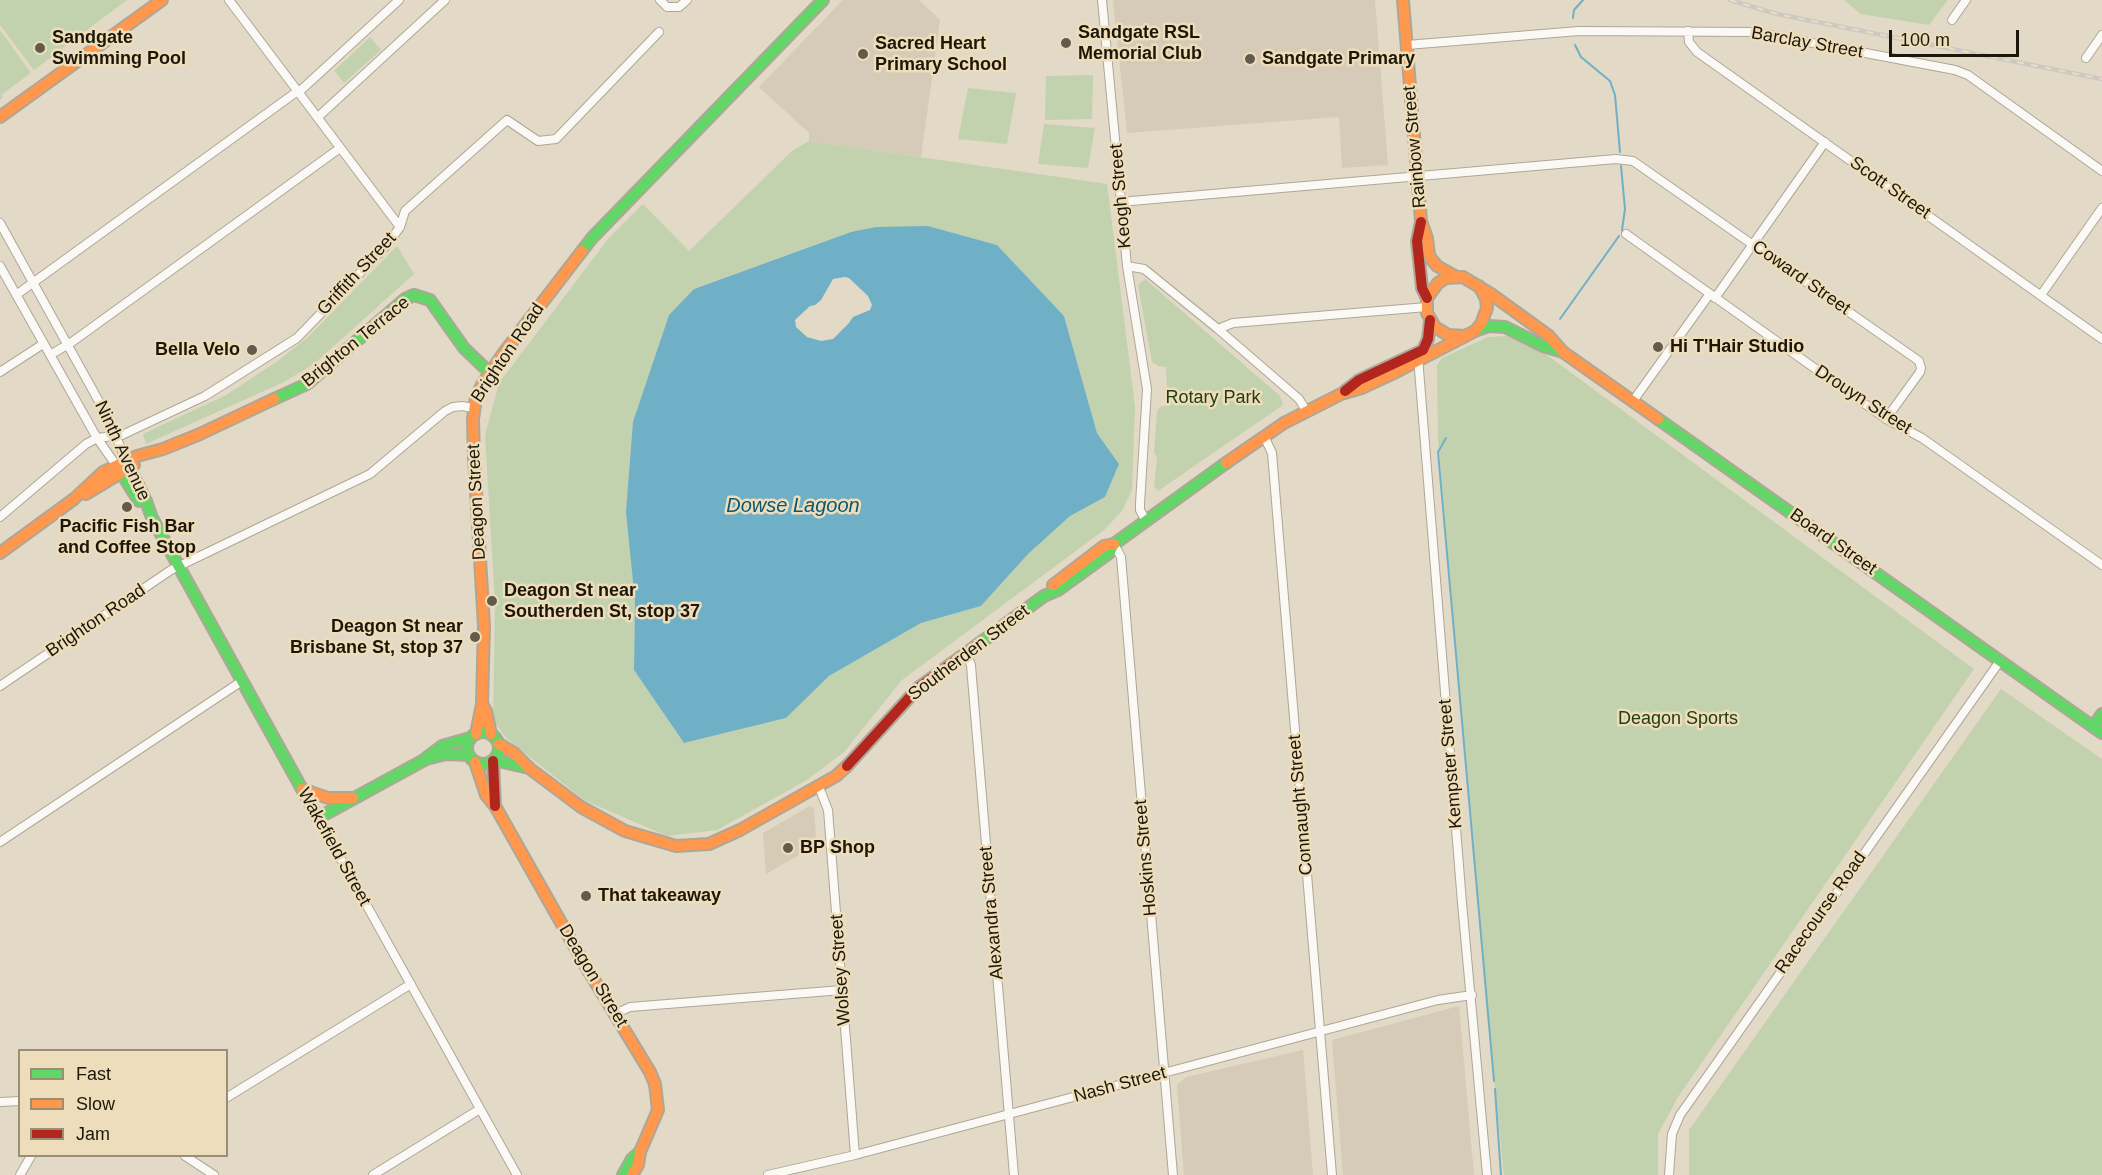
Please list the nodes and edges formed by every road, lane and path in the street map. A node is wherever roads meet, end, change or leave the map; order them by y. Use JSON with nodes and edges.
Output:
{"nodes":[{"id":1,"x":162,"y":0,"type":"edge"},
{"id":2,"x":229,"y":0,"type":"edge"},
{"id":3,"x":399,"y":0,"type":"edge"},
{"id":4,"x":445,"y":0,"type":"edge"},
{"id":5,"x":660,"y":0,"type":"edge"},
{"id":6,"x":687,"y":0,"type":"edge"},
{"id":7,"x":823,"y":0,"type":"edge"},
{"id":8,"x":1102,"y":0,"type":"edge"},
{"id":9,"x":1403,"y":0,"type":"edge"},
{"id":10,"x":1966,"y":0,"type":"edge"},
{"id":11,"x":1952,"y":20,"type":"dead end"},
{"id":12,"x":1688,"y":31,"type":"junction"},
{"id":13,"x":659,"y":32,"type":"dead end"},
{"id":14,"x":2102,"y":35,"type":"edge"},
{"id":15,"x":1407,"y":45,"type":"junction"},
{"id":16,"x":2086,"y":58,"type":"dead end"},
{"id":17,"x":300,"y":91,"type":"junction"},
{"id":18,"x":0,"y":117,"type":"edge"},
{"id":19,"x":318,"y":117,"type":"junction"},
{"id":20,"x":1825,"y":142,"type":"junction"},
{"id":21,"x":340,"y":148,"type":"junction"},
{"id":22,"x":2102,"y":171,"type":"edge"},
{"id":23,"x":1417,"y":175,"type":"junction"},
{"id":24,"x":1120,"y":202,"type":"junction"},
{"id":25,"x":2102,"y":208,"type":"edge"},
{"id":26,"x":1421,"y":221,"type":"junction"},
{"id":27,"x":0,"y":223,"type":"edge"},
{"id":28,"x":400,"y":227,"type":"junction"},
{"id":29,"x":1626,"y":234,"type":"dead end"},
{"id":30,"x":1753,"y":244,"type":"junction"},
{"id":31,"x":0,"y":266,"type":"edge"},
{"id":32,"x":1127,"y":266,"type":"junction"},
{"id":33,"x":1455,"y":276,"type":"junction"},
{"id":34,"x":33,"y":283,"type":"junction"},
{"id":35,"x":1479,"y":286,"type":"junction"},
{"id":36,"x":16,"y":295,"type":"junction"},
{"id":37,"x":2041,"y":295,"type":"junction"},
{"id":38,"x":1712,"y":297,"type":"junction"},
{"id":39,"x":1427,"y":302,"type":"junction"},
{"id":40,"x":1430,"y":320,"type":"junction"},
{"id":41,"x":1218,"y":329,"type":"junction"},
{"id":42,"x":1471,"y":333,"type":"junction"},
{"id":43,"x":2102,"y":339,"type":"edge"},
{"id":44,"x":43,"y":344,"type":"junction"},
{"id":45,"x":68,"y":345,"type":"junction"},
{"id":46,"x":1563,"y":352,"type":"junction"},
{"id":47,"x":50,"y":355,"type":"junction"},
{"id":48,"x":1418,"y":358,"type":"junction"},
{"id":49,"x":0,"y":372,"type":"edge"},
{"id":50,"x":490,"y":373,"type":"junction"},
{"id":51,"x":1633,"y":401,"type":"junction"},
{"id":52,"x":473,"y":408,"type":"junction"},
{"id":53,"x":1307,"y":412,"type":"junction"},
{"id":54,"x":1886,"y":419,"type":"junction"},
{"id":55,"x":1264,"y":436,"type":"junction"},
{"id":56,"x":115,"y":437,"type":"junction"},
{"id":57,"x":97,"y":438,"type":"junction"},
{"id":58,"x":123,"y":466,"type":"junction"},
{"id":59,"x":0,"y":517,"type":"edge"},
{"id":60,"x":152,"y":518,"type":"joint"},
{"id":61,"x":1146,"y":521,"type":"junction"},
{"id":62,"x":1114,"y":544,"type":"junction"},
{"id":63,"x":0,"y":553,"type":"edge"},
{"id":64,"x":2102,"y":565,"type":"edge"},
{"id":65,"x":178,"y":566,"type":"junction"},
{"id":66,"x":966,"y":653,"type":"junction"},
{"id":67,"x":2000,"y":661,"type":"junction"},
{"id":68,"x":242,"y":681,"type":"junction"},
{"id":69,"x":0,"y":686,"type":"edge"},
{"id":70,"x":482,"y":704,"type":"junction"},
{"id":71,"x":2102,"y":714,"type":"edge"},
{"id":72,"x":2098,"y":730,"type":"edge"},
{"id":73,"x":491,"y":734,"type":"junction"},
{"id":74,"x":473,"y":736,"type":"junction"},
{"id":75,"x":499,"y":744,"type":"junction"},
{"id":76,"x":472,"y":758,"type":"junction"},
{"id":77,"x":426,"y":759,"type":"junction"},
{"id":78,"x":493,"y":761,"type":"junction"},
{"id":79,"x":529,"y":768,"type":"junction"},
{"id":80,"x":819,"y":786,"type":"junction"},
{"id":81,"x":302,"y":789,"type":"junction"},
{"id":82,"x":353,"y":798,"type":"junction"},
{"id":83,"x":495,"y":806,"type":"junction"},
{"id":84,"x":318,"y":818,"type":"junction"},
{"id":85,"x":0,"y":842,"type":"edge"},
{"id":86,"x":411,"y":984,"type":"junction"},
{"id":87,"x":842,"y":990,"type":"junction"},
{"id":88,"x":1472,"y":995,"type":"junction"},
{"id":89,"x":615,"y":1014,"type":"junction"},
{"id":90,"x":1320,"y":1032,"type":"junction"},
{"id":91,"x":1164,"y":1073,"type":"junction"},
{"id":92,"x":228,"y":1097,"type":"edge"},
{"id":93,"x":18,"y":1101,"type":"edge"},
{"id":94,"x":0,"y":1102,"type":"edge"},
{"id":95,"x":480,"y":1109,"type":"junction"},
{"id":96,"x":1010,"y":1114,"type":"junction"},
{"id":97,"x":640,"y":1152,"type":"junction"},
{"id":98,"x":855,"y":1155,"type":"junction"},
{"id":99,"x":29,"y":1157,"type":"edge"},
{"id":100,"x":188,"y":1157,"type":"edge"},
{"id":101,"x":635,"y":1173,"type":"edge"},
{"id":102,"x":20,"y":1175,"type":"edge"},
{"id":103,"x":214,"y":1175,"type":"edge"},
{"id":104,"x":373,"y":1175,"type":"edge"},
{"id":105,"x":517,"y":1175,"type":"edge"},
{"id":106,"x":623,"y":1175,"type":"edge"},
{"id":107,"x":768,"y":1175,"type":"edge"},
{"id":108,"x":1014,"y":1175,"type":"edge"},
{"id":109,"x":1173,"y":1175,"type":"edge"},
{"id":110,"x":1332,"y":1175,"type":"edge"},
{"id":111,"x":1487,"y":1175,"type":"edge"},
{"id":112,"x":1669,"y":1175,"type":"edge"}],
"edges":[{"from":1,"to":18,"type":"main road"},
{"from":2,"to":17,"type":"street"},
{"from":3,"to":17,"type":"street"},
{"from":4,"to":19,"type":"street"},
{"from":5,"to":6,"type":"street"},
{"from":7,"to":50,"type":"main road","name":"Brighton Road"},
{"from":8,"to":24,"type":"street","name":"Keogh Street"},
{"from":9,"to":15,"type":"main road","name":"Rainbow Street"},
{"from":10,"to":11,"type":"street"},
{"from":12,"to":15,"type":"street","name":"Barclay Street"},
{"from":12,"to":20,"type":"street","name":"Scott Street"},
{"from":12,"to":22,"type":"street","name":"Barclay Street"},
{"from":13,"to":28,"type":"street","name":"Griffith Street"},
{"from":14,"to":16,"type":"street"},
{"from":15,"to":23,"type":"main road","name":"Rainbow Street"},
{"from":17,"to":19,"type":"street"},
{"from":17,"to":34,"type":"street"},
{"from":19,"to":21,"type":"street"},
{"from":20,"to":30,"type":"street"},
{"from":20,"to":37,"type":"street","name":"Scott Street"},
{"from":21,"to":28,"type":"street"},
{"from":21,"to":45,"type":"street"},
{"from":23,"to":24,"type":"street"},
{"from":23,"to":26,"type":"main road","name":"Rainbow Street"},
{"from":23,"to":30,"type":"street","name":"Coward Street"},
{"from":24,"to":32,"type":"street","name":"Keogh Street"},
{"from":25,"to":37,"type":"street"},
{"from":26,"to":33,"type":"main road","name":"Rainbow Street"},
{"from":26,"to":39,"type":"main road","name":"Rainbow Street"},
{"from":27,"to":34,"type":"street","name":"Ninth Avenue"},
{"from":28,"to":56,"type":"street","name":"Griffith Street"},
{"from":29,"to":38,"type":"street","name":"Drouyn Street"},
{"from":30,"to":38,"type":"street"},
{"from":30,"to":54,"type":"street","name":"Coward Street"},
{"from":31,"to":36,"type":"street","name":"Ninth Avenue"},
{"from":32,"to":41,"type":"street","name":"Keogh Street"},
{"from":32,"to":61,"type":"street"},
{"from":33,"to":35,"type":"main road"},
{"from":33,"to":39,"type":"main road"},
{"from":34,"to":36,"type":"street"},
{"from":34,"to":45,"type":"street","name":"Ninth Avenue"},
{"from":35,"to":42,"type":"main road"},
{"from":35,"to":46,"type":"main road","name":"Board Street"},
{"from":36,"to":44,"type":"street","name":"Ninth Avenue"},
{"from":37,"to":43,"type":"street","name":"Scott Street"},
{"from":38,"to":51,"type":"street"},
{"from":38,"to":54,"type":"street","name":"Drouyn Street"},
{"from":39,"to":40,"type":"main road"},
{"from":39,"to":41,"type":"street"},
{"from":40,"to":42,"type":"main road"},
{"from":40,"to":48,"type":"main road"},
{"from":41,"to":53,"type":"street","name":"Keogh Street"},
{"from":42,"to":46,"type":"main road","name":"Board Street"},
{"from":42,"to":48,"type":"main road","name":"Southerden Street"},
{"from":44,"to":47,"type":"street","name":"Ninth Avenue"},
{"from":44,"to":49,"type":"street"},
{"from":45,"to":47,"type":"street"},
{"from":45,"to":56,"type":"street","name":"Ninth Avenue"},
{"from":46,"to":51,"type":"main road","name":"Board Street"},
{"from":47,"to":57,"type":"street","name":"Ninth Avenue"},
{"from":48,"to":53,"type":"main road","name":"Southerden Street"},
{"from":48,"to":88,"type":"street","name":"Kempster Street"},
{"from":50,"to":52,"type":"main road","name":"Brighton Road"},
{"from":50,"to":58,"type":"main road","name":"Brighton Terrace"},
{"from":51,"to":67,"type":"main road","name":"Board Street"},
{"from":52,"to":65,"type":"street","name":"Brighton Road"},
{"from":52,"to":70,"type":"main road","name":"Deagon Street"},
{"from":53,"to":55,"type":"main road","name":"Southerden Street"},
{"from":54,"to":64,"type":"street","name":"Drouyn Street"},
{"from":55,"to":61,"type":"main road","name":"Southerden Street"},
{"from":55,"to":90,"type":"street","name":"Connaught Street"},
{"from":56,"to":57,"type":"street","name":"Griffith Street"},
{"from":56,"to":58,"type":"street","name":"Ninth Avenue"},
{"from":57,"to":58,"type":"street","name":"Ninth Avenue"},
{"from":57,"to":59,"type":"street"},
{"from":58,"to":60,"type":"main road","name":"Ninth Avenue"},
{"from":58,"to":63,"type":"main road","name":"Brighton Terrace"},
{"from":60,"to":65,"type":"main road","name":"Wakefield Street"},
{"from":61,"to":62,"type":"main road","name":"Southerden Street"},
{"from":62,"to":66,"type":"main road","name":"Southerden Street"},
{"from":62,"to":91,"type":"street","name":"Hoskins Street"},
{"from":65,"to":68,"type":"main road","name":"Wakefield Street"},
{"from":65,"to":69,"type":"street","name":"Brighton Road"},
{"from":66,"to":80,"type":"main road","name":"Southerden Street"},
{"from":66,"to":96,"type":"street","name":"Alexandra Street"},
{"from":67,"to":72,"type":"main road","name":"Board Street"},
{"from":67,"to":112,"type":"street","name":"Racecourse Road"},
{"from":68,"to":81,"type":"main road","name":"Wakefield Street"},
{"from":68,"to":85,"type":"street"},
{"from":70,"to":73,"type":"main road","name":"Deagon Street"},
{"from":70,"to":74,"type":"main road","name":"Deagon Street"},
{"from":71,"to":72,"type":"main road"},
{"from":73,"to":74,"type":"main road"},
{"from":73,"to":75,"type":"main road"},
{"from":74,"to":76,"type":"main road"},
{"from":74,"to":77,"type":"main road"},
{"from":75,"to":78,"type":"main road"},
{"from":75,"to":79,"type":"main road","name":"Southerden Street"},
{"from":76,"to":77,"type":"main road"},
{"from":76,"to":78,"type":"main road"},
{"from":76,"to":83,"type":"main road","name":"Deagon Street"},
{"from":77,"to":82,"type":"main road"},
{"from":78,"to":79,"type":"main road","name":"Southerden Street"},
{"from":78,"to":83,"type":"main road","name":"Deagon Street"},
{"from":79,"to":80,"type":"main road","name":"Southerden Street"},
{"from":80,"to":87,"type":"street","name":"Wolsey Street"},
{"from":81,"to":82,"type":"main road"},
{"from":81,"to":84,"type":"main road","name":"Wakefield Street"},
{"from":82,"to":84,"type":"main road"},
{"from":83,"to":89,"type":"main road","name":"Deagon Street"},
{"from":84,"to":86,"type":"street","name":"Wakefield Street"},
{"from":86,"to":92,"type":"street"},
{"from":86,"to":95,"type":"street","name":"Wakefield Street"},
{"from":87,"to":89,"type":"street"},
{"from":87,"to":98,"type":"street","name":"Wolsey Street"},
{"from":88,"to":90,"type":"street","name":"Nash Street"},
{"from":88,"to":111,"type":"street","name":"Kempster Street"},
{"from":89,"to":97,"type":"main road","name":"Deagon Street"},
{"from":90,"to":91,"type":"street","name":"Nash Street"},
{"from":90,"to":110,"type":"street","name":"Connaught Street"},
{"from":91,"to":96,"type":"street","name":"Nash Street"},
{"from":91,"to":109,"type":"street","name":"Hoskins Street"},
{"from":93,"to":94,"type":"street"},
{"from":95,"to":104,"type":"street"},
{"from":95,"to":105,"type":"street","name":"Wakefield Street"},
{"from":96,"to":98,"type":"street","name":"Nash Street"},
{"from":96,"to":108,"type":"street","name":"Alexandra Street"},
{"from":97,"to":101,"type":"main road","name":"Deagon Street"},
{"from":97,"to":106,"type":"main road","name":"Deagon Street"},
{"from":98,"to":107,"type":"street","name":"Nash Street"},
{"from":99,"to":102,"type":"street"},
{"from":100,"to":103,"type":"street"}]}
